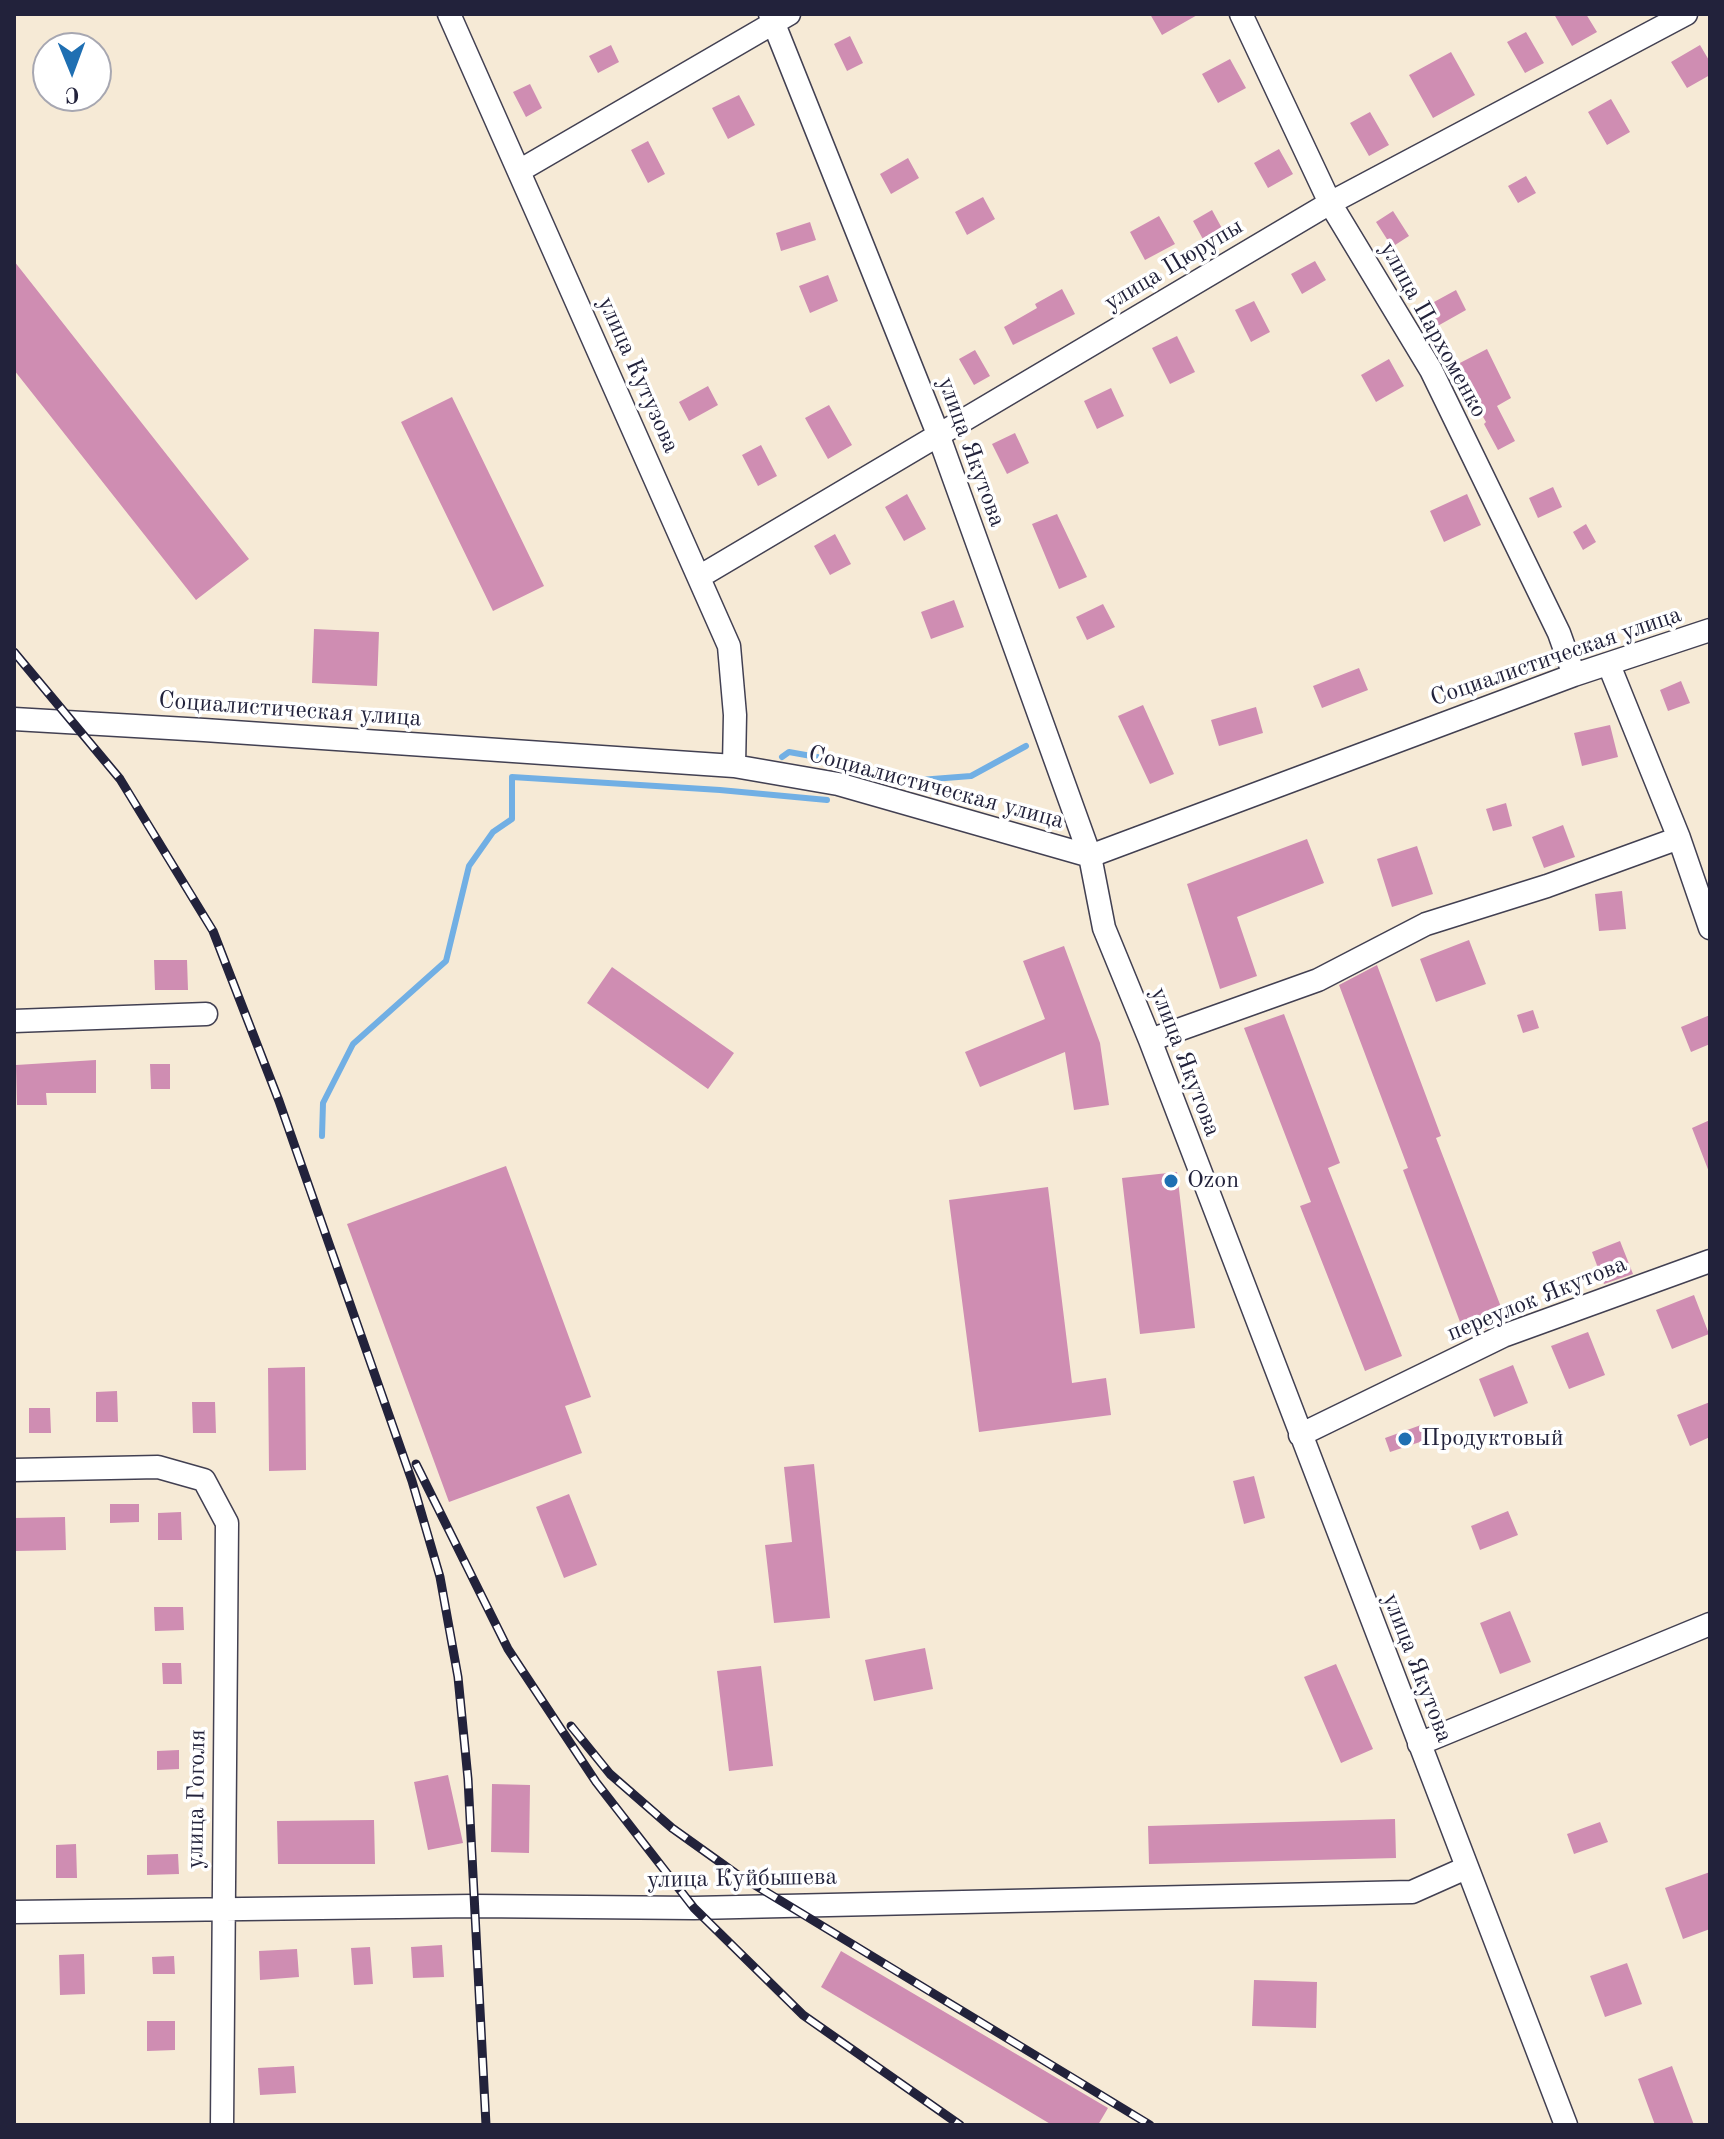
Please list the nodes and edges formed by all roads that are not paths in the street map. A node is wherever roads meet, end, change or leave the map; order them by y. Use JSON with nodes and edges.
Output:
{"nodes":[{"id":1,"x":449,"y":14,"type":"edge"},
{"id":2,"x":1241,"y":14,"type":"edge"},
{"id":3,"x":1686,"y":14,"type":"edge"},
{"id":4,"x":778,"y":17,"type":"edge"},
{"id":5,"x":519,"y":171,"type":"junction"},
{"id":6,"x":1330,"y":203,"type":"junction"},
{"id":7,"x":938,"y":434,"type":"junction"},
{"id":8,"x":699,"y":577,"type":"junction"},
{"id":9,"x":1710,"y":630,"type":"edge"},
{"id":10,"x":1609,"y":665,"type":"junction"},
{"id":11,"x":1574,"y":675,"type":"junction"},
{"id":12,"x":14,"y":719,"type":"edge"},
{"id":13,"x":734,"y":766,"type":"junction"},
{"id":14,"x":1679,"y":838,"type":"junction"},
{"id":15,"x":1090,"y":856,"type":"junction"},
{"id":16,"x":1710,"y":928,"type":"edge"},
{"id":17,"x":206,"y":1014,"type":"dead end"},
{"id":18,"x":14,"y":1021,"type":"edge"},
{"id":19,"x":1150,"y":1040,"type":"junction"},
{"id":20,"x":1710,"y":1261,"type":"edge"},
{"id":21,"x":1300,"y":1435,"type":"junction"},
{"id":22,"x":14,"y":1470,"type":"edge"},
{"id":23,"x":1710,"y":1624,"type":"edge"},
{"id":24,"x":1419,"y":1744,"type":"junction"},
{"id":25,"x":1466,"y":1868,"type":"junction"},
{"id":26,"x":222,"y":1911,"type":"junction"},
{"id":27,"x":14,"y":1912,"type":"edge"},
{"id":28,"x":222,"y":2125,"type":"edge"},
{"id":29,"x":1566,"y":2125,"type":"edge"}],
"edges":[{"from":1,"to":5,"type":"street","name":"улица Кутузова"},
{"from":2,"to":6,"type":"street","name":"улица Пархоменко"},
{"from":3,"to":6,"type":"street","name":"улица Цюрупы"},
{"from":4,"to":5,"type":"street"},
{"from":4,"to":7,"type":"street","name":"улица Якутова"},
{"from":5,"to":8,"type":"street","name":"улица Кутузова"},
{"from":6,"to":7,"type":"street","name":"улица Цюрупы"},
{"from":6,"to":11,"type":"street","name":"улица Пархоменко"},
{"from":7,"to":8,"type":"street","name":"улица Цюрупы"},
{"from":7,"to":15,"type":"street","name":"улица Якутова"},
{"from":8,"to":13,"type":"street","name":"улица Кутузова"},
{"from":9,"to":10,"type":"street","name":"Социалистическая улица"},
{"from":10,"to":11,"type":"street","name":"Социалистическая улица"},
{"from":10,"to":14,"type":"street"},
{"from":11,"to":15,"type":"street","name":"Социалистическая улица"},
{"from":12,"to":13,"type":"street","name":"Социалистическая улица"},
{"from":13,"to":15,"type":"street","name":"Социалистическая улица"},
{"from":14,"to":16,"type":"street"},
{"from":14,"to":19,"type":"street"},
{"from":15,"to":19,"type":"street","name":"улица Якутова"},
{"from":17,"to":18,"type":"street"},
{"from":19,"to":21,"type":"street","name":"улица Якутова"},
{"from":20,"to":21,"type":"street","name":"переулок Якутова"},
{"from":21,"to":24,"type":"street","name":"улица Якутова"},
{"from":22,"to":26,"type":"street","name":"улица Гоголя"},
{"from":23,"to":24,"type":"street"},
{"from":24,"to":25,"type":"street","name":"улица Якутова"},
{"from":25,"to":26,"type":"street","name":"улица Куйбышева"},
{"from":25,"to":29,"type":"street","name":"улица Якутова"},
{"from":26,"to":27,"type":"street","name":"улица Куйбышева"},
{"from":26,"to":28,"type":"street","name":"улица Гоголя"}]}
